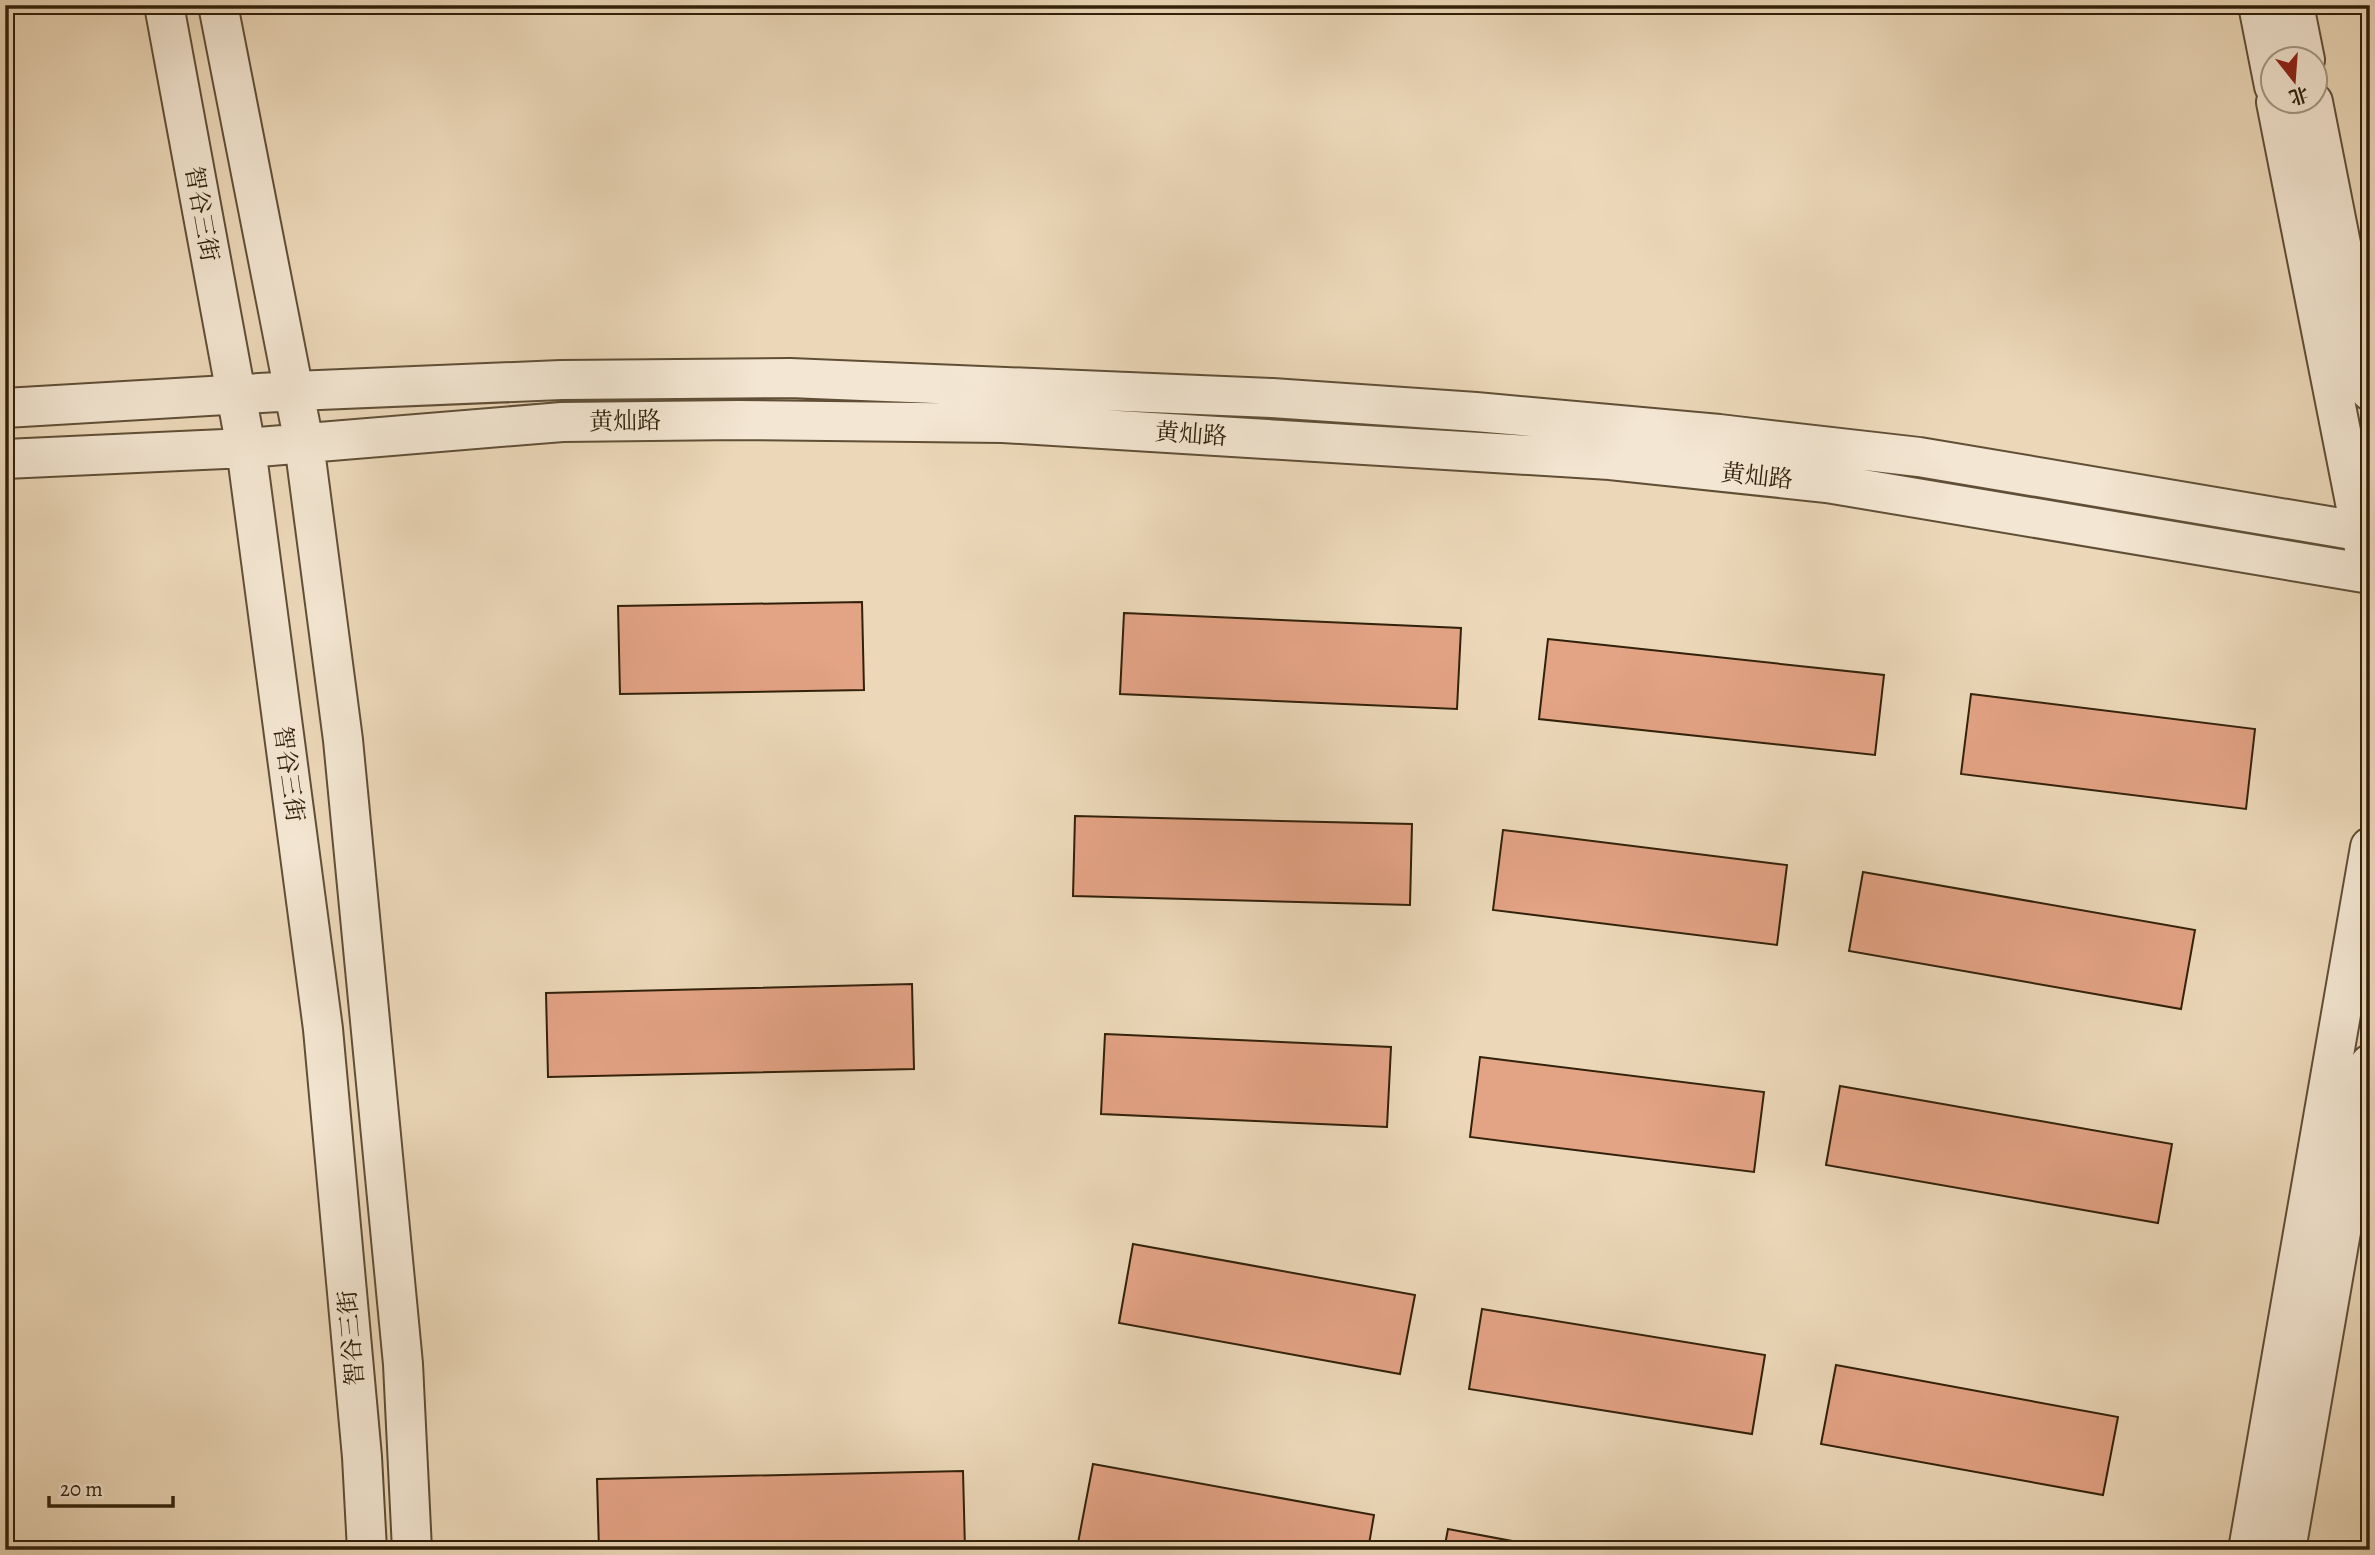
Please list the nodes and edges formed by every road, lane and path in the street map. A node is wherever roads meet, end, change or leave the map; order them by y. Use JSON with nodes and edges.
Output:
{"nodes":[{"id":1,"x":164,"y":5,"type":"edge"},
{"id":2,"x":218,"y":5,"type":"edge"},
{"id":3,"x":2258,"y":5,"type":"edge"},
{"id":4,"x":2294,"y":5,"type":"edge"},
{"id":5,"x":2266,"y":46,"type":"edge"},
{"id":6,"x":2302,"y":46,"type":"edge"},
{"id":7,"x":2280,"y":116,"type":"edge"},
{"id":8,"x":2316,"y":116,"type":"edge"},
{"id":9,"x":295,"y":391,"type":"junction"},
{"id":10,"x":2370,"y":391,"type":"edge"},
{"id":11,"x":235,"y":396,"type":"junction"},
{"id":12,"x":5,"y":408,"type":"edge"},
{"id":13,"x":304,"y":443,"type":"junction"},
{"id":14,"x":246,"y":448,"type":"junction"},
{"id":15,"x":5,"y":460,"type":"edge"},
{"id":16,"x":2365,"y":532,"type":"edge"},
{"id":17,"x":2370,"y":574,"type":"edge"},
{"id":18,"x":2370,"y":847,"type":"edge"},
{"id":19,"x":2370,"y":1065,"type":"edge"},
{"id":20,"x":367,"y":1550,"type":"edge"},
{"id":21,"x":412,"y":1550,"type":"edge"},
{"id":22,"x":2248,"y":1550,"type":"edge"},
{"id":23,"x":2286,"y":1550,"type":"edge"}],
"edges":[{"from":1,"to":11,"type":"street","name":"智谷三街"},
{"from":2,"to":9,"type":"street","name":"智谷三街"},
{"from":3,"to":5,"type":"street"},
{"from":4,"to":6,"type":"street"},
{"from":7,"to":16,"type":"street"},
{"from":8,"to":10,"type":"street"},
{"from":9,"to":11,"type":"street","name":"黄灿路"},
{"from":9,"to":13,"type":"street","name":"智谷三街"},
{"from":9,"to":16,"type":"street","name":"黄灿路"},
{"from":11,"to":12,"type":"street","name":"黄灿路"},
{"from":11,"to":14,"type":"street","name":"智谷三街"},
{"from":13,"to":14,"type":"street","name":"黄灿路"},
{"from":13,"to":17,"type":"street","name":"黄灿路"},
{"from":13,"to":21,"type":"street","name":"智谷三街"},
{"from":14,"to":15,"type":"street","name":"黄灿路"},
{"from":14,"to":20,"type":"street","name":"智谷三街"},
{"from":16,"to":17,"type":"street"},
{"from":18,"to":22,"type":"street"},
{"from":19,"to":23,"type":"street"}]}
